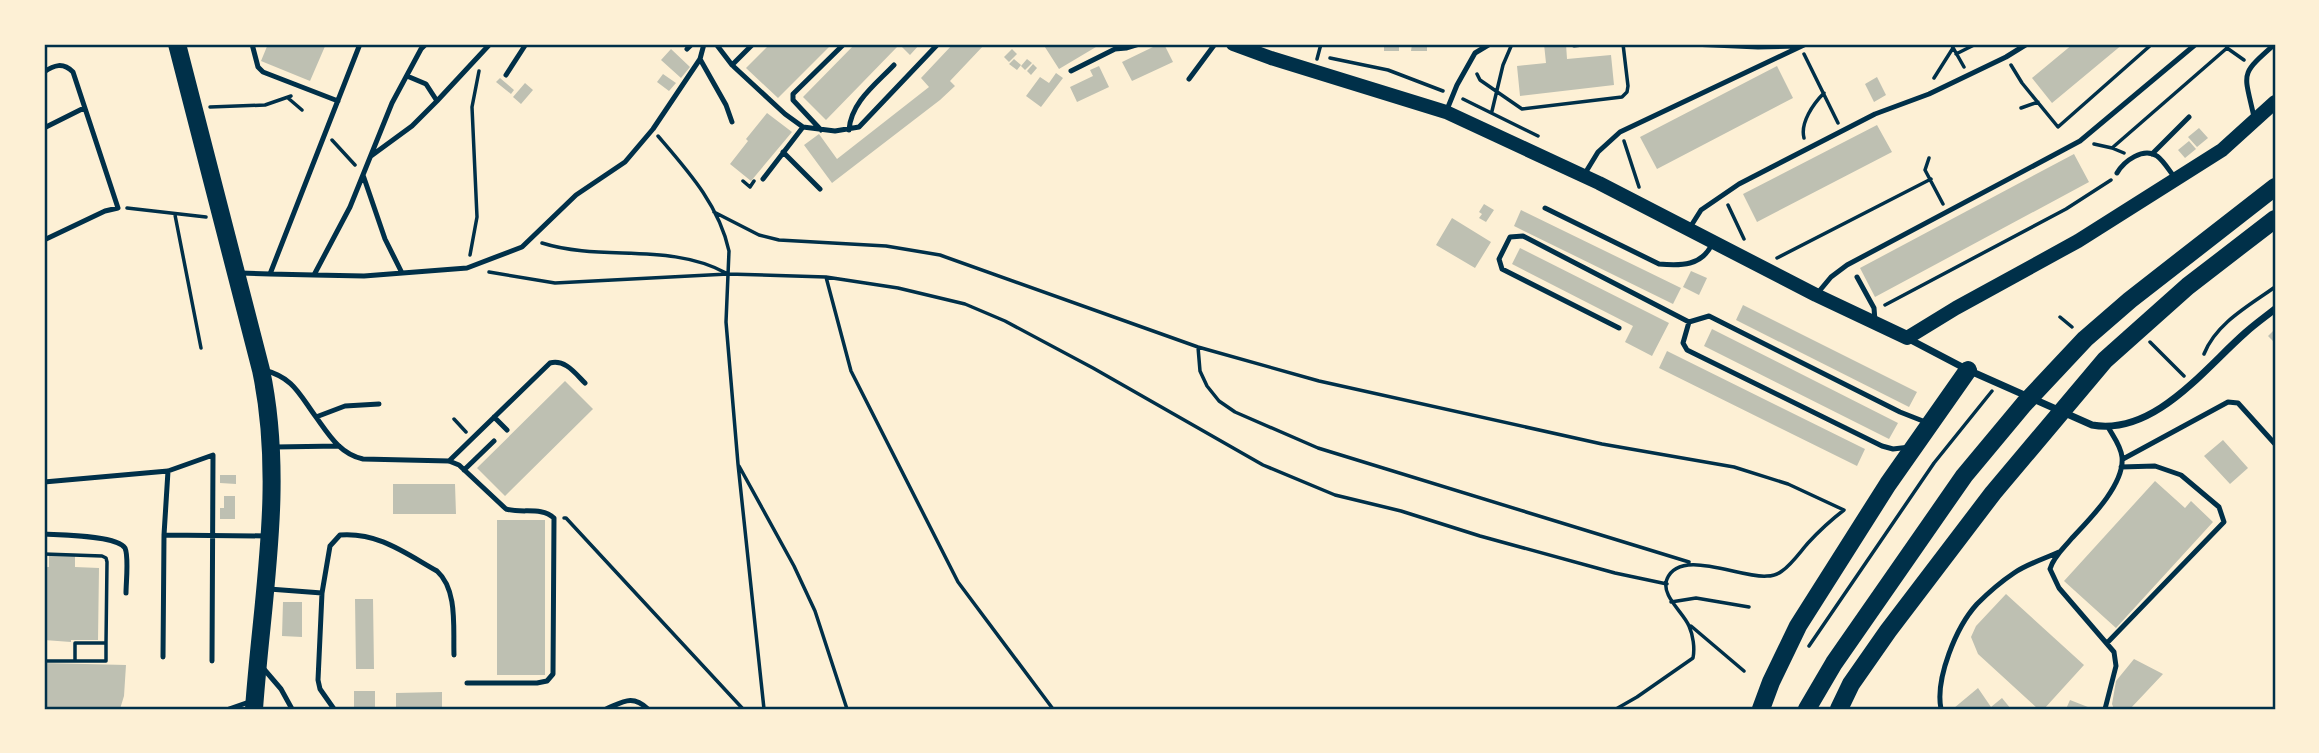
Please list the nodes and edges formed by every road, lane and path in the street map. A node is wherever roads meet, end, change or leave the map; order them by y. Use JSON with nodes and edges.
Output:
{"nodes":[{"id":1,"x":177,"y":44,"type":"edge"},
{"id":2,"x":252,"y":44,"type":"edge"},
{"id":3,"x":360,"y":44,"type":"edge"},
{"id":4,"x":426,"y":44,"type":"edge"},
{"id":5,"x":490,"y":44,"type":"edge"},
{"id":6,"x":526,"y":44,"type":"edge"},
{"id":7,"x":705,"y":44,"type":"edge"},
{"id":8,"x":716,"y":44,"type":"edge"},
{"id":9,"x":753,"y":44,"type":"edge"},
{"id":10,"x":844,"y":44,"type":"edge"},
{"id":11,"x":938,"y":44,"type":"edge"},
{"id":12,"x":1139,"y":44,"type":"edge"},
{"id":13,"x":1215,"y":44,"type":"edge"},
{"id":14,"x":1233,"y":44,"type":"edge"},
{"id":15,"x":1490,"y":44,"type":"edge"},
{"id":16,"x":1512,"y":44,"type":"edge"},
{"id":17,"x":1585,"y":44,"type":"edge"},
{"id":18,"x":1623,"y":44,"type":"edge"},
{"id":19,"x":1691,"y":44,"type":"edge"},
{"id":20,"x":1976,"y":44,"type":"edge"},
{"id":21,"x":2027,"y":44,"type":"edge"},
{"id":22,"x":2152,"y":44,"type":"edge"},
{"id":23,"x":2196,"y":44,"type":"edge"},
{"id":24,"x":2275,"y":44,"type":"edge"},
{"id":25,"x":1574,"y":45,"type":"edge"},
{"id":26,"x":1803,"y":45,"type":"edge"},
{"id":27,"x":481,"y":46,"type":"edge"},
{"id":28,"x":1952,"y":46,"type":"edge"},
{"id":29,"x":2226,"y":46,"type":"edge"},
{"id":30,"x":1956,"y":54,"type":"junction"},
{"id":31,"x":2006,"y":57,"type":"junction"},
{"id":32,"x":700,"y":60,"type":"junction"},
{"id":33,"x":732,"y":65,"type":"junction"},
{"id":34,"x":894,"y":65,"type":"dead end"},
{"id":35,"x":2251,"y":65,"type":"junction"},
{"id":36,"x":1071,"y":71,"type":"dead end"},
{"id":37,"x":44,"y":72,"type":"edge"},
{"id":38,"x":506,"y":75,"type":"dead end"},
{"id":39,"x":1477,"y":75,"type":"dead end"},
{"id":40,"x":1968,"y":75,"type":"junction"},
{"id":41,"x":407,"y":76,"type":"junction"},
{"id":42,"x":1189,"y":79,"type":"dead end"},
{"id":43,"x":303,"y":88,"type":"junction"},
{"id":44,"x":1496,"y":92,"type":"junction"},
{"id":45,"x":1824,"y":93,"type":"junction"},
{"id":46,"x":1929,"y":94,"type":"junction"},
{"id":47,"x":288,"y":98,"type":"junction"},
{"id":48,"x":437,"y":100,"type":"junction"},
{"id":49,"x":338,"y":101,"type":"junction"},
{"id":50,"x":2038,"y":102,"type":"junction"},
{"id":51,"x":2275,"y":102,"type":"edge"},
{"id":52,"x":208,"y":107,"type":"dead end"},
{"id":53,"x":84,"y":108,"type":"junction"},
{"id":54,"x":2021,"y":108,"type":"dead end"},
{"id":55,"x":302,"y":110,"type":"dead end"},
{"id":56,"x":1446,"y":112,"type":"junction"},
{"id":57,"x":2189,"y":117,"type":"dead end"},
{"id":58,"x":2255,"y":120,"type":"junction"},
{"id":59,"x":732,"y":122,"type":"dead end"},
{"id":60,"x":803,"y":127,"type":"junction"},
{"id":61,"x":44,"y":128,"type":"edge"},
{"id":62,"x":653,"y":129,"type":"junction"},
{"id":63,"x":821,"y":130,"type":"junction"},
{"id":64,"x":849,"y":130,"type":"junction"},
{"id":65,"x":1489,"y":131,"type":"junction"},
{"id":66,"x":1842,"y":131,"type":"junction"},
{"id":67,"x":1620,"y":132,"type":"junction"},
{"id":68,"x":325,"y":134,"type":"junction"},
{"id":69,"x":1802,"y":134,"type":"dead end"},
{"id":70,"x":2088,"y":143,"type":"dead end"},
{"id":71,"x":783,"y":152,"type":"junction"},
{"id":72,"x":2152,"y":154,"type":"junction"},
{"id":73,"x":371,"y":156,"type":"junction"},
{"id":74,"x":1929,"y":158,"type":"dead end"},
{"id":75,"x":2118,"y":173,"type":"joint"},
{"id":76,"x":363,"y":174,"type":"junction"},
{"id":77,"x":1583,"y":176,"type":"junction"},
{"id":78,"x":760,"y":178,"type":"joint"},
{"id":79,"x":1931,"y":179,"type":"junction"},
{"id":80,"x":2176,"y":179,"type":"junction"},
{"id":81,"x":743,"y":181,"type":"dead end"},
{"id":82,"x":2275,"y":187,"type":"edge"},
{"id":83,"x":820,"y":189,"type":"dead end"},
{"id":84,"x":1640,"y":189,"type":"dead end"},
{"id":85,"x":1722,"y":194,"type":"junction"},
{"id":86,"x":118,"y":208,"type":"junction"},
{"id":87,"x":1545,"y":208,"type":"dead end"},
{"id":88,"x":714,"y":212,"type":"junction"},
{"id":89,"x":1948,"y":212,"type":"junction"},
{"id":90,"x":175,"y":215,"type":"junction"},
{"id":91,"x":223,"y":219,"type":"junction"},
{"id":92,"x":2275,"y":219,"type":"edge"},
{"id":93,"x":1689,"y":229,"type":"junction"},
{"id":94,"x":44,"y":240,"type":"edge"},
{"id":95,"x":531,"y":240,"type":"junction"},
{"id":96,"x":1713,"y":241,"type":"junction"},
{"id":97,"x":1747,"y":244,"type":"dead end"},
{"id":98,"x":1776,"y":259,"type":"dead end"},
{"id":99,"x":467,"y":268,"type":"junction"},
{"id":100,"x":237,"y":272,"type":"junction"},
{"id":101,"x":402,"y":273,"type":"junction"},
{"id":102,"x":270,"y":274,"type":"junction"},
{"id":103,"x":728,"y":274,"type":"junction"},
{"id":104,"x":314,"y":275,"type":"junction"},
{"id":105,"x":826,"y":277,"type":"junction"},
{"id":106,"x":1857,"y":277,"type":"dead end"},
{"id":107,"x":2275,"y":287,"type":"edge"},
{"id":108,"x":1816,"y":295,"type":"junction"},
{"id":109,"x":2275,"y":309,"type":"edge"},
{"id":110,"x":1875,"y":315,"type":"junction"},
{"id":111,"x":1689,"y":322,"type":"junction"},
{"id":112,"x":1619,"y":328,"type":"dead end"},
{"id":113,"x":2138,"y":330,"type":"junction"},
{"id":114,"x":1907,"y":338,"type":"junction"},
{"id":115,"x":1198,"y":347,"type":"junction"},
{"id":116,"x":201,"y":348,"type":"dead end"},
{"id":117,"x":261,"y":370,"type":"junction"},
{"id":118,"x":1968,"y":370,"type":"junction"},
{"id":119,"x":585,"y":383,"type":"dead end"},
{"id":120,"x":1998,"y":384,"type":"junction"},
{"id":121,"x":2192,"y":385,"type":"junction"},
{"id":122,"x":379,"y":404,"type":"dead end"},
{"id":123,"x":316,"y":417,"type":"junction"},
{"id":124,"x":494,"y":417,"type":"junction"},
{"id":125,"x":454,"y":419,"type":"dead end"},
{"id":126,"x":1931,"y":424,"type":"junction"},
{"id":127,"x":2108,"y":428,"type":"junction"},
{"id":128,"x":506,"y":430,"type":"dead end"},
{"id":129,"x":472,"y":439,"type":"junction"},
{"id":130,"x":494,"y":441,"type":"dead end"},
{"id":131,"x":2275,"y":444,"type":"edge"},
{"id":132,"x":338,"y":446,"type":"junction"},
{"id":133,"x":272,"y":447,"type":"junction"},
{"id":134,"x":1913,"y":448,"type":"junction"},
{"id":135,"x":2123,"y":459,"type":"junction"},
{"id":136,"x":449,"y":461,"type":"junction"},
{"id":137,"x":738,"y":464,"type":"junction"},
{"id":138,"x":2121,"y":467,"type":"junction"},
{"id":139,"x":464,"y":470,"type":"junction"},
{"id":140,"x":168,"y":471,"type":"junction"},
{"id":141,"x":44,"y":482,"type":"edge"},
{"id":142,"x":566,"y":518,"type":"dead end"},
{"id":143,"x":44,"y":534,"type":"edge"},
{"id":144,"x":164,"y":535,"type":"junction"},
{"id":145,"x":213,"y":535,"type":"junction"},
{"id":146,"x":271,"y":536,"type":"junction"},
{"id":147,"x":2059,"y":552,"type":"junction"},
{"id":148,"x":44,"y":554,"type":"edge"},
{"id":149,"x":1690,"y":563,"type":"junction"},
{"id":150,"x":1667,"y":584,"type":"junction"},
{"id":151,"x":266,"y":588,"type":"junction"},
{"id":152,"x":126,"y":593,"type":"dead end"},
{"id":153,"x":322,"y":593,"type":"junction"},
{"id":154,"x":1671,"y":602,"type":"junction"},
{"id":155,"x":1749,"y":607,"type":"dead end"},
{"id":156,"x":1689,"y":625,"type":"junction"},
{"id":157,"x":106,"y":643,"type":"junction"},
{"id":158,"x":2108,"y":643,"type":"junction"},
{"id":159,"x":1807,"y":649,"type":"dead end"},
{"id":160,"x":454,"y":655,"type":"dead end"},
{"id":161,"x":163,"y":657,"type":"dead end"},
{"id":162,"x":44,"y":661,"type":"edge"},
{"id":163,"x":75,"y":661,"type":"junction"},
{"id":164,"x":212,"y":661,"type":"dead end"},
{"id":165,"x":257,"y":664,"type":"junction"},
{"id":166,"x":1744,"y":671,"type":"dead end"},
{"id":167,"x":467,"y":683,"type":"dead end"},
{"id":168,"x":255,"y":705,"type":"edge"},
{"id":169,"x":229,"y":709,"type":"edge"},
{"id":170,"x":292,"y":709,"type":"edge"},
{"id":171,"x":334,"y":709,"type":"edge"},
{"id":172,"x":606,"y":709,"type":"edge"},
{"id":173,"x":648,"y":709,"type":"edge"},
{"id":174,"x":743,"y":709,"type":"edge"},
{"id":175,"x":764,"y":709,"type":"edge"},
{"id":176,"x":847,"y":709,"type":"edge"},
{"id":177,"x":1053,"y":709,"type":"edge"},
{"id":178,"x":1616,"y":709,"type":"edge"},
{"id":179,"x":1761,"y":709,"type":"edge"},
{"id":180,"x":1807,"y":709,"type":"edge"},
{"id":181,"x":1839,"y":709,"type":"edge"},
{"id":182,"x":1941,"y":709,"type":"edge"},
{"id":183,"x":2105,"y":709,"type":"edge"}],
"edges":[{"from":1,"to":91,"type":"main road"},
{"from":2,"to":43,"type":"lane"},
{"from":3,"to":49,"type":"lane"},
{"from":4,"to":41,"type":"lane"},
{"from":5,"to":27,"type":"lane"},
{"from":6,"to":38,"type":"lane"},
{"from":7,"to":32,"type":"lane"},
{"from":8,"to":33,"type":"lane"},
{"from":9,"to":33,"type":"lane"},
{"from":10,"to":63,"type":"lane"},
{"from":11,"to":64,"type":"lane"},
{"from":12,"to":36,"type":"lane"},
{"from":13,"to":42,"type":"lane"},
{"from":14,"to":56,"type":"main road"},
{"from":15,"to":56,"type":"lane"},
{"from":16,"to":44,"type":"path"},
{"from":17,"to":25,"type":"lane"},
{"from":18,"to":44,"type":"path"},
{"from":19,"to":26,"type":"lane"},
{"from":20,"to":30,"type":"path"},
{"from":21,"to":31,"type":"lane"},
{"from":22,"to":50,"type":"path"},
{"from":23,"to":89,"type":"lane"},
{"from":24,"to":35,"type":"lane"},
{"from":26,"to":45,"type":"path"},
{"from":26,"to":67,"type":"lane"},
{"from":27,"to":48,"type":"lane"},
{"from":27,"to":99,"type":"path"},
{"from":28,"to":30,"type":"path"},
{"from":28,"to":46,"type":"path"},
{"from":29,"to":35,"type":"path"},
{"from":29,"to":70,"type":"path"},
{"from":30,"to":40,"type":"path"},
{"from":31,"to":40,"type":"lane"},
{"from":31,"to":50,"type":"path"},
{"from":32,"to":59,"type":"lane"},
{"from":32,"to":62,"type":"lane"},
{"from":33,"to":60,"type":"lane"},
{"from":34,"to":64,"type":"lane"},
{"from":35,"to":58,"type":"lane"},
{"from":37,"to":53,"type":"lane"},
{"from":39,"to":44,"type":"path"},
{"from":40,"to":46,"type":"lane"},
{"from":41,"to":48,"type":"lane"},
{"from":41,"to":73,"type":"lane"},
{"from":43,"to":47,"type":"path"},
{"from":43,"to":49,"type":"lane"},
{"from":44,"to":65,"type":"path"},
{"from":45,"to":66,"type":"path"},
{"from":45,"to":69,"type":"path"},
{"from":46,"to":66,"type":"lane"},
{"from":47,"to":52,"type":"path"},
{"from":47,"to":55,"type":"path"},
{"from":48,"to":73,"type":"lane"},
{"from":49,"to":68,"type":"lane"},
{"from":50,"to":54,"type":"path"},
{"from":51,"to":58,"type":"main road"},
{"from":53,"to":61,"type":"lane"},
{"from":53,"to":86,"type":"lane"},
{"from":56,"to":65,"type":"main road"},
{"from":57,"to":72,"type":"lane"},
{"from":58,"to":80,"type":"main road"},
{"from":60,"to":63,"type":"lane"},
{"from":60,"to":71,"type":"lane"},
{"from":62,"to":88,"type":"path"},
{"from":62,"to":95,"type":"lane"},
{"from":63,"to":64,"type":"lane"},
{"from":65,"to":77,"type":"main road"},
{"from":66,"to":85,"type":"lane"},
{"from":67,"to":77,"type":"lane"},
{"from":67,"to":84,"type":"path"},
{"from":68,"to":76,"type":"path"},
{"from":68,"to":102,"type":"lane"},
{"from":71,"to":78,"type":"lane"},
{"from":71,"to":83,"type":"lane"},
{"from":72,"to":75,"type":"lane"},
{"from":72,"to":80,"type":"lane"},
{"from":73,"to":76,"type":"lane"},
{"from":74,"to":79,"type":"path"},
{"from":75,"to":110,"type":"path"},
{"from":76,"to":101,"type":"lane"},
{"from":76,"to":104,"type":"lane"},
{"from":77,"to":93,"type":"main road"},
{"from":78,"to":81,"type":"path"},
{"from":79,"to":89,"type":"path"},
{"from":79,"to":98,"type":"path"},
{"from":80,"to":114,"type":"main road"},
{"from":82,"to":180,"type":"main road"},
{"from":85,"to":93,"type":"lane"},
{"from":85,"to":97,"type":"path"},
{"from":86,"to":90,"type":"path"},
{"from":86,"to":94,"type":"lane"},
{"from":87,"to":96,"type":"lane"},
{"from":88,"to":103,"type":"path"},
{"from":88,"to":115,"type":"path"},
{"from":89,"to":108,"type":"lane"},
{"from":90,"to":91,"type":"path"},
{"from":90,"to":116,"type":"path"},
{"from":91,"to":100,"type":"main road"},
{"from":92,"to":113,"type":"main road"},
{"from":93,"to":96,"type":"main road"},
{"from":95,"to":99,"type":"lane"},
{"from":95,"to":103,"type":"path"},
{"from":96,"to":108,"type":"main road"},
{"from":99,"to":101,"type":"lane"},
{"from":99,"to":103,"type":"path"},
{"from":100,"to":102,"type":"lane"},
{"from":100,"to":117,"type":"main road"},
{"from":101,"to":104,"type":"lane"},
{"from":102,"to":104,"type":"lane"},
{"from":103,"to":105,"type":"path"},
{"from":103,"to":137,"type":"path"},
{"from":105,"to":150,"type":"path"},
{"from":105,"to":177,"type":"path"},
{"from":106,"to":110,"type":"lane"},
{"from":107,"to":121,"type":"path"},
{"from":108,"to":110,"type":"main road"},
{"from":109,"to":121,"type":"street"},
{"from":110,"to":114,"type":"main road"},
{"from":111,"to":112,"type":"lane"},
{"from":111,"to":126,"type":"lane"},
{"from":111,"to":134,"type":"lane"},
{"from":113,"to":121,"type":"path"},
{"from":113,"to":181,"type":"main road"},
{"from":114,"to":118,"type":"street"},
{"from":115,"to":149,"type":"path"},
{"from":115,"to":149,"type":"path"},
{"from":117,"to":123,"type":"lane"},
{"from":117,"to":133,"type":"main road"},
{"from":118,"to":120,"type":"street"},
{"from":118,"to":126,"type":"main road"},
{"from":119,"to":124,"type":"lane"},
{"from":120,"to":127,"type":"street"},
{"from":120,"to":159,"type":"path"},
{"from":121,"to":127,"type":"street"},
{"from":122,"to":123,"type":"lane"},
{"from":123,"to":132,"type":"lane"},
{"from":124,"to":128,"type":"lane"},
{"from":124,"to":129,"type":"lane"},
{"from":125,"to":129,"type":"path"},
{"from":126,"to":134,"type":"main road"},
{"from":127,"to":135,"type":"lane"},
{"from":129,"to":136,"type":"lane"},
{"from":130,"to":139,"type":"lane"},
{"from":131,"to":135,"type":"lane"},
{"from":132,"to":133,"type":"lane"},
{"from":132,"to":136,"type":"lane"},
{"from":133,"to":146,"type":"main road"},
{"from":134,"to":179,"type":"main road"},
{"from":135,"to":138,"type":"lane"},
{"from":136,"to":139,"type":"lane"},
{"from":137,"to":175,"type":"path"},
{"from":137,"to":176,"type":"path"},
{"from":138,"to":147,"type":"lane"},
{"from":138,"to":158,"type":"lane"},
{"from":139,"to":167,"type":"lane"},
{"from":140,"to":141,"type":"lane"},
{"from":140,"to":144,"type":"lane"},
{"from":140,"to":145,"type":"lane"},
{"from":142,"to":174,"type":"path"},
{"from":143,"to":152,"type":"lane"},
{"from":144,"to":145,"type":"lane"},
{"from":144,"to":161,"type":"lane"},
{"from":145,"to":146,"type":"lane"},
{"from":145,"to":164,"type":"lane"},
{"from":146,"to":151,"type":"main road"},
{"from":147,"to":158,"type":"lane"},
{"from":147,"to":182,"type":"lane"},
{"from":148,"to":157,"type":"path"},
{"from":149,"to":150,"type":"path"},
{"from":150,"to":154,"type":"path"},
{"from":151,"to":153,"type":"lane"},
{"from":151,"to":165,"type":"main road"},
{"from":153,"to":160,"type":"lane"},
{"from":153,"to":171,"type":"lane"},
{"from":154,"to":155,"type":"path"},
{"from":154,"to":156,"type":"path"},
{"from":156,"to":166,"type":"path"},
{"from":156,"to":178,"type":"path"},
{"from":157,"to":163,"type":"path"},
{"from":157,"to":163,"type":"path"},
{"from":158,"to":183,"type":"lane"},
{"from":162,"to":163,"type":"path"},
{"from":165,"to":168,"type":"main road"},
{"from":165,"to":170,"type":"lane"},
{"from":168,"to":169,"type":"lane"},
{"from":172,"to":173,"type":"lane"}]}
